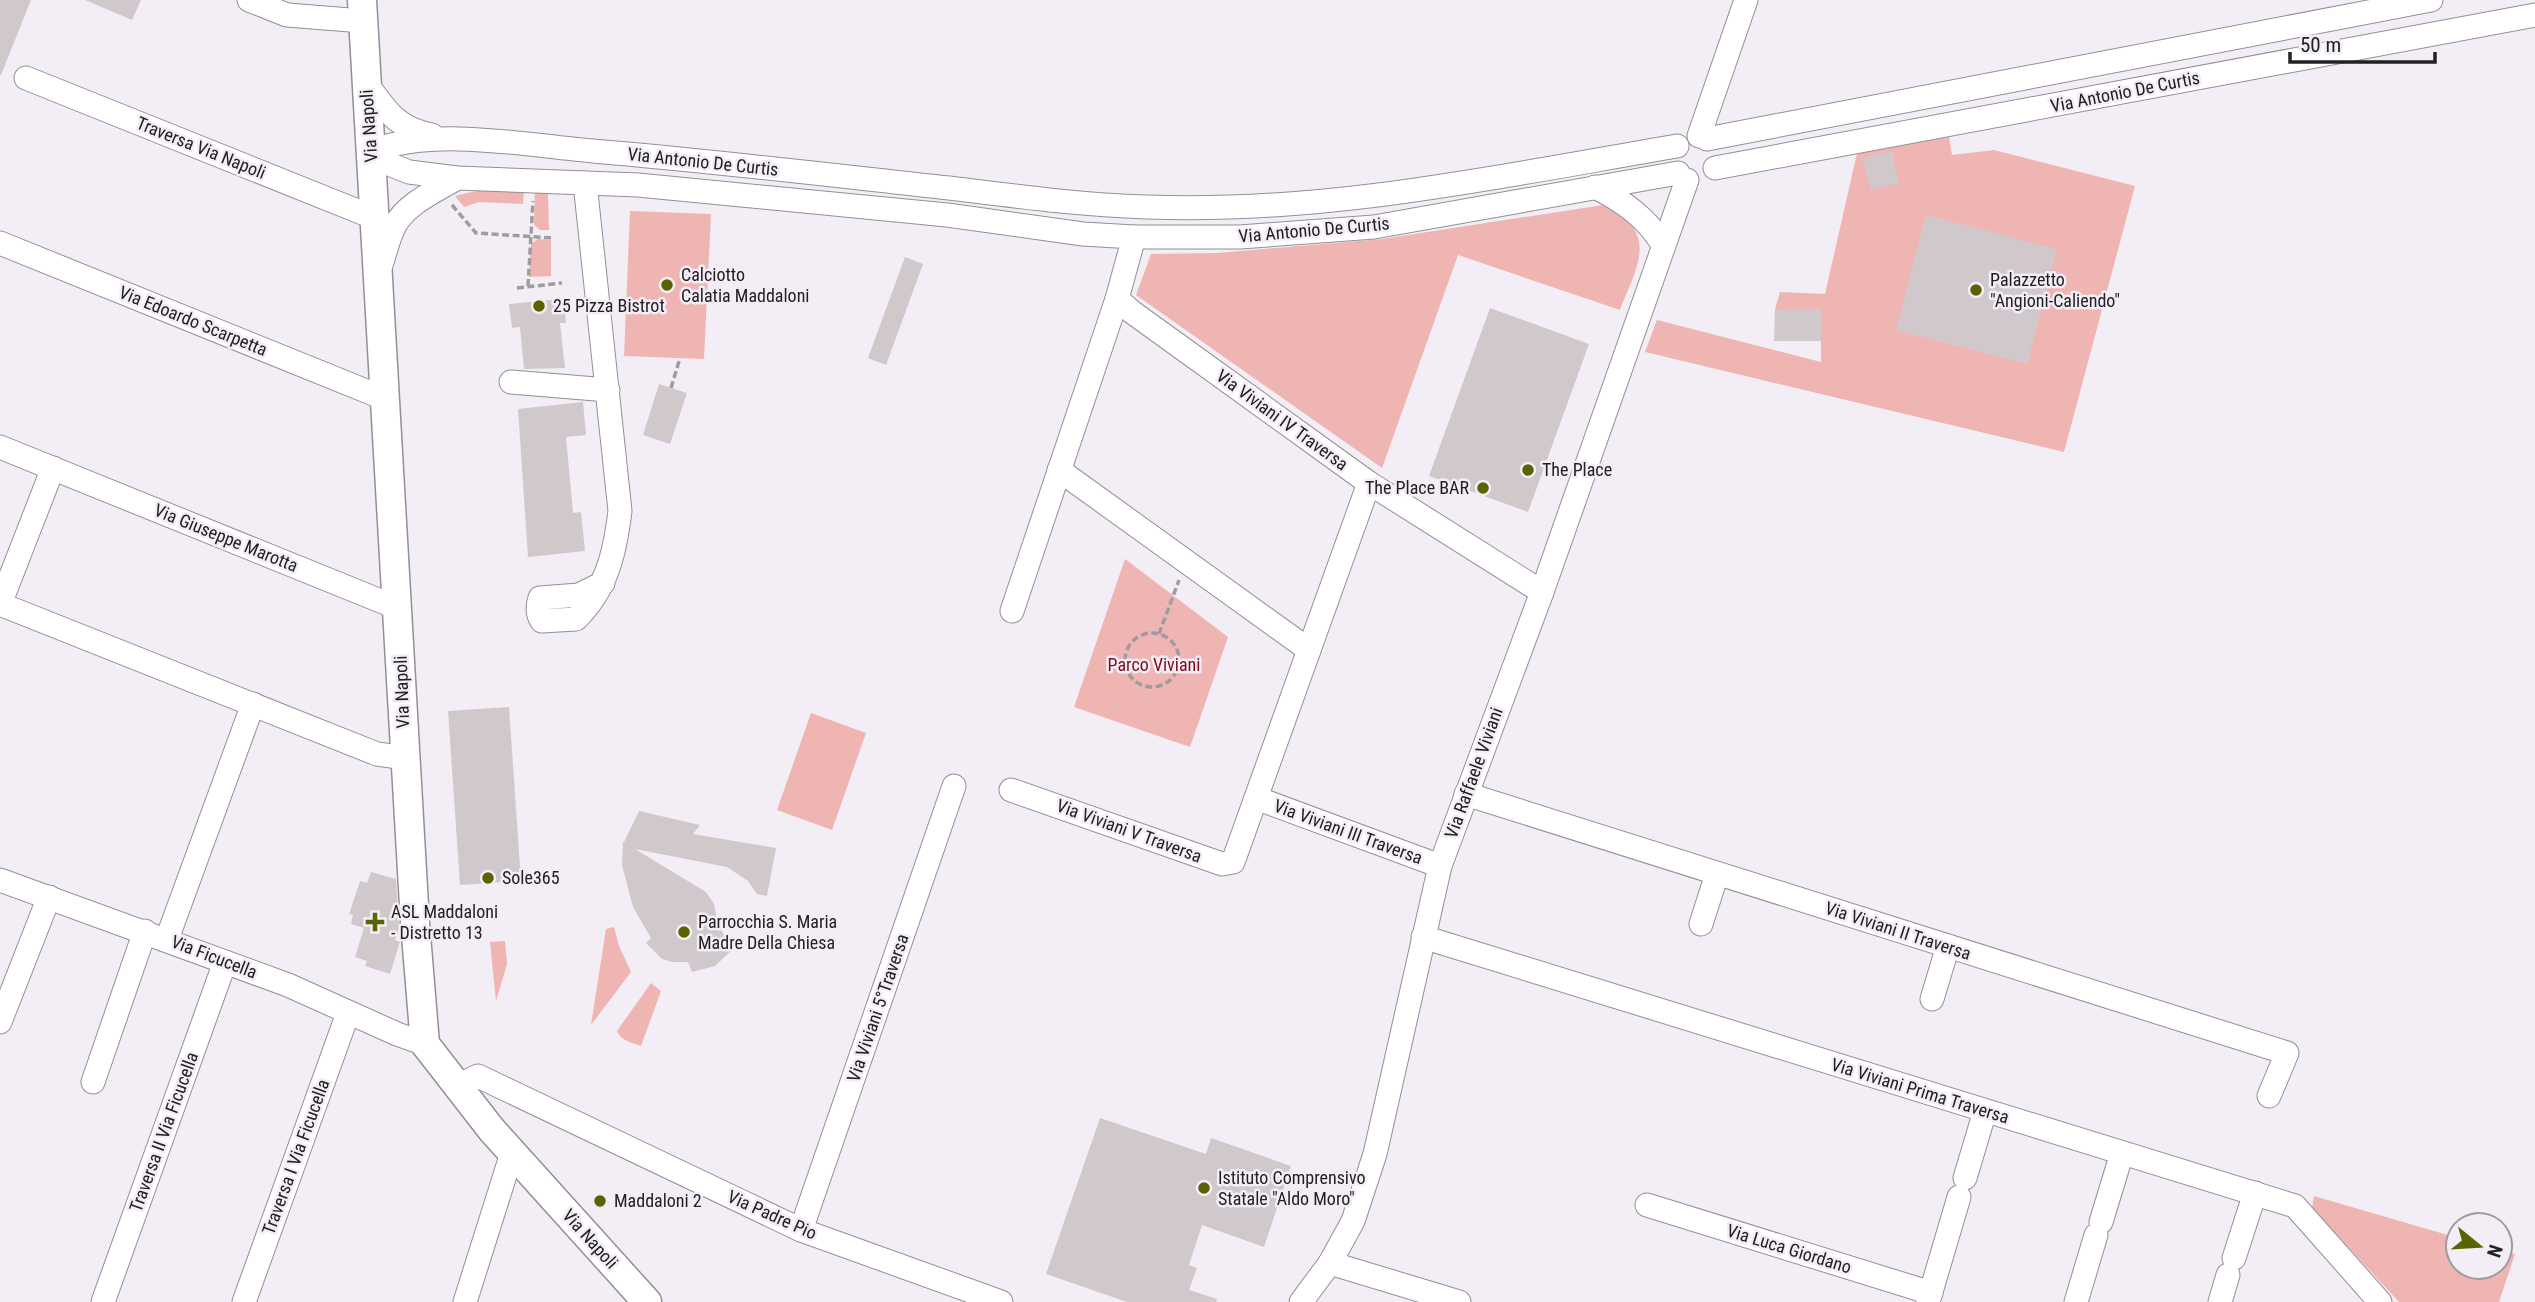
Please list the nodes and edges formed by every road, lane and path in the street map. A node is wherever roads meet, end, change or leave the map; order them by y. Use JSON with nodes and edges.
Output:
{"nodes":[{"id":1,"x":249,"y":0,"type":"edge"},
{"id":2,"x":1746,"y":0,"type":"edge"},
{"id":3,"x":2431,"y":0,"type":"edge"},
{"id":4,"x":362,"y":10,"type":"edge"},
{"id":5,"x":2535,"y":15,"type":"edge"},
{"id":6,"x":26,"y":78,"type":"dead end"},
{"id":7,"x":367,"y":84,"type":"junction"},
{"id":8,"x":1703,"y":138,"type":"junction"},
{"id":9,"x":456,"y":139,"type":"junction"},
{"id":10,"x":1677,"y":146,"type":"junction"},
{"id":11,"x":371,"y":151,"type":"junction"},
{"id":12,"x":1715,"y":168,"type":"junction"},
{"id":13,"x":1682,"y":176,"type":"junction"},
{"id":14,"x":457,"y":178,"type":"junction"},
{"id":15,"x":534,"y":181,"type":"junction"},
{"id":16,"x":585,"y":183,"type":"junction"},
{"id":17,"x":1595,"y":187,"type":"junction"},
{"id":18,"x":950,"y":189,"type":"junction"},
{"id":19,"x":450,"y":202,"type":"dead end"},
{"id":20,"x":947,"y":215,"type":"junction"},
{"id":21,"x":375,"y":218,"type":"junction"},
{"id":22,"x":530,"y":236,"type":"junction"},
{"id":23,"x":1134,"y":237,"type":"junction"},
{"id":24,"x":553,"y":238,"type":"dead end"},
{"id":25,"x":0,"y":243,"type":"edge"},
{"id":26,"x":1663,"y":245,"type":"junction"},
{"id":27,"x":378,"y":274,"type":"junction"},
{"id":28,"x":562,"y":283,"type":"dead end"},
{"id":29,"x":527,"y":286,"type":"junction"},
{"id":30,"x":517,"y":288,"type":"dead end"},
{"id":31,"x":1117,"y":299,"type":"junction"},
{"id":32,"x":680,"y":358,"type":"dead end"},
{"id":33,"x":511,"y":382,"type":"dead end"},
{"id":34,"x":671,"y":388,"type":"dead end"},
{"id":35,"x":608,"y":390,"type":"junction"},
{"id":36,"x":386,"y":399,"type":"junction"},
{"id":37,"x":0,"y":447,"type":"edge"},
{"id":38,"x":53,"y":468,"type":"junction"},
{"id":39,"x":1059,"y":470,"type":"junction"},
{"id":40,"x":1369,"y":482,"type":"junction"},
{"id":41,"x":1185,"y":561,"type":"junction"},
{"id":42,"x":603,"y":583,"type":"dead end"},
{"id":43,"x":1542,"y":592,"type":"junction"},
{"id":44,"x":0,"y":604,"type":"edge"},
{"id":45,"x":398,"y":608,"type":"junction"},
{"id":46,"x":1012,"y":611,"type":"dead end"},
{"id":47,"x":1159,"y":634,"type":"junction"},
{"id":48,"x":1309,"y":650,"type":"junction"},
{"id":49,"x":253,"y":704,"type":"junction"},
{"id":50,"x":405,"y":758,"type":"junction"},
{"id":51,"x":954,"y":786,"type":"dead end"},
{"id":52,"x":1011,"y":789,"type":"dead end"},
{"id":53,"x":1466,"y":794,"type":"junction"},
{"id":54,"x":1256,"y":798,"type":"junction"},
{"id":55,"x":1440,"y":866,"type":"junction"},
{"id":56,"x":1717,"y":874,"type":"junction"},
{"id":57,"x":0,"y":880,"type":"edge"},
{"id":58,"x":49,"y":898,"type":"junction"},
{"id":59,"x":1701,"y":924,"type":"dead end"},
{"id":60,"x":145,"y":931,"type":"junction"},
{"id":61,"x":1423,"y":937,"type":"junction"},
{"id":62,"x":167,"y":939,"type":"junction"},
{"id":63,"x":1948,"y":946,"type":"junction"},
{"id":64,"x":225,"y":962,"type":"junction"},
{"id":65,"x":1932,"y":999,"type":"dead end"},
{"id":66,"x":348,"y":1013,"type":"junction"},
{"id":67,"x":0,"y":1022,"type":"edge"},
{"id":68,"x":425,"y":1044,"type":"junction"},
{"id":69,"x":93,"y":1082,"type":"dead end"},
{"id":70,"x":457,"y":1086,"type":"junction"},
{"id":71,"x":513,"y":1092,"type":"junction"},
{"id":72,"x":2269,"y":1096,"type":"dead end"},
{"id":73,"x":1985,"y":1111,"type":"junction"},
{"id":74,"x":491,"y":1129,"type":"junction"},
{"id":75,"x":512,"y":1153,"type":"junction"},
{"id":76,"x":2122,"y":1153,"type":"junction"},
{"id":77,"x":2255,"y":1193,"type":"junction"},
{"id":78,"x":1647,"y":1205,"type":"dead end"},
{"id":79,"x":801,"y":1230,"type":"junction"},
{"id":80,"x":1330,"y":1263,"type":"junction"},
{"id":81,"x":1929,"y":1297,"type":"edge"},
{"id":82,"x":103,"y":1302,"type":"edge"},
{"id":83,"x":244,"y":1302,"type":"edge"},
{"id":84,"x":465,"y":1302,"type":"edge"},
{"id":85,"x":647,"y":1302,"type":"edge"},
{"id":86,"x":1000,"y":1302,"type":"edge"},
{"id":87,"x":1301,"y":1302,"type":"edge"},
{"id":88,"x":1459,"y":1302,"type":"edge"},
{"id":89,"x":2076,"y":1302,"type":"edge"},
{"id":90,"x":2220,"y":1302,"type":"edge"},
{"id":91,"x":2380,"y":1302,"type":"edge"}],
"edges":[{"from":1,"to":4,"type":"street"},
{"from":2,"to":8,"type":"street"},
{"from":3,"to":8,"type":"street","name":"Via Antonio De Curtis"},
{"from":4,"to":7,"type":"main road","name":"Via Napoli"},
{"from":5,"to":12,"type":"street","name":"Via Antonio De Curtis"},
{"from":6,"to":21,"type":"street","name":"Traversa Via Napoli"},
{"from":7,"to":9,"type":"street","name":"Via Antonio De Curtis"},
{"from":7,"to":11,"type":"main road","name":"Via Napoli"},
{"from":8,"to":10,"type":"street","name":"Via Antonio De Curtis"},
{"from":8,"to":12,"type":"street"},
{"from":9,"to":11,"type":"street","name":"Via Antonio De Curtis"},
{"from":9,"to":18,"type":"street","name":"Via Antonio De Curtis"},
{"from":10,"to":13,"type":"street"},
{"from":10,"to":18,"type":"street","name":"Via Antonio De Curtis"},
{"from":11,"to":14,"type":"street","name":"Via Antonio De Curtis"},
{"from":11,"to":21,"type":"main road","name":"Via Napoli"},
{"from":12,"to":13,"type":"street","name":"Via Antonio De Curtis"},
{"from":13,"to":17,"type":"street","name":"Via Antonio De Curtis"},
{"from":13,"to":26,"type":"street","name":"Via Raffaele Viviani"},
{"from":14,"to":15,"type":"street","name":"Via Antonio De Curtis"},
{"from":14,"to":27,"type":"street"},
{"from":15,"to":16,"type":"street","name":"Via Antonio De Curtis"},
{"from":15,"to":22,"type":"path"},
{"from":16,"to":20,"type":"street","name":"Via Antonio De Curtis"},
{"from":16,"to":35,"type":"street"},
{"from":17,"to":23,"type":"street","name":"Via Antonio De Curtis"},
{"from":17,"to":26,"type":"street"},
{"from":18,"to":20,"type":"street"},
{"from":19,"to":22,"type":"path"},
{"from":20,"to":23,"type":"street","name":"Via Antonio De Curtis"},
{"from":21,"to":27,"type":"main road","name":"Via Napoli"},
{"from":22,"to":24,"type":"path"},
{"from":22,"to":29,"type":"path"},
{"from":23,"to":31,"type":"street"},
{"from":25,"to":36,"type":"street","name":"Via Edoardo Scarpetta"},
{"from":26,"to":43,"type":"street","name":"Via Raffaele Viviani"},
{"from":27,"to":36,"type":"main road","name":"Via Napoli"},
{"from":28,"to":29,"type":"path"},
{"from":29,"to":30,"type":"path"},
{"from":31,"to":39,"type":"street"},
{"from":31,"to":40,"type":"street","name":"Via Viviani IV Traversa"},
{"from":32,"to":34,"type":"path"},
{"from":33,"to":35,"type":"street"},
{"from":35,"to":42,"type":"street"},
{"from":36,"to":45,"type":"main road","name":"Via Napoli"},
{"from":37,"to":38,"type":"street","name":"Via Giuseppe Marotta"},
{"from":38,"to":44,"type":"street"},
{"from":38,"to":45,"type":"street","name":"Via Giuseppe Marotta"},
{"from":39,"to":41,"type":"street"},
{"from":39,"to":46,"type":"street"},
{"from":40,"to":43,"type":"street","name":"Via Viviani IV Traversa"},
{"from":40,"to":48,"type":"street","name":"Via Viviani V Traversa"},
{"from":41,"to":47,"type":"path"},
{"from":41,"to":48,"type":"street"},
{"from":43,"to":53,"type":"street","name":"Via Raffaele Viviani"},
{"from":44,"to":49,"type":"street"},
{"from":45,"to":50,"type":"main road","name":"Via Napoli"},
{"from":47,"to":47,"type":"path"},
{"from":48,"to":54,"type":"street","name":"Via Viviani V Traversa"},
{"from":49,"to":50,"type":"street"},
{"from":49,"to":62,"type":"street"},
{"from":50,"to":68,"type":"main road","name":"Via Napoli"},
{"from":51,"to":79,"type":"street","name":"Via Viviani 5°Traversa"},
{"from":52,"to":54,"type":"street","name":"Via Viviani V Traversa"},
{"from":53,"to":55,"type":"street","name":"Via Raffaele Viviani"},
{"from":53,"to":56,"type":"street","name":"Via Viviani II Traversa"},
{"from":54,"to":55,"type":"street","name":"Via Viviani III Traversa"},
{"from":55,"to":61,"type":"street","name":"Via Raffaele Viviani"},
{"from":56,"to":59,"type":"street"},
{"from":56,"to":63,"type":"street","name":"Via Viviani II Traversa"},
{"from":57,"to":58,"type":"street","name":"Via Ficucella"},
{"from":58,"to":60,"type":"street","name":"Via Ficucella"},
{"from":58,"to":67,"type":"street"},
{"from":60,"to":62,"type":"street","name":"Via Ficucella"},
{"from":60,"to":69,"type":"street"},
{"from":61,"to":73,"type":"street","name":"Via Viviani Prima Traversa"},
{"from":61,"to":80,"type":"street","name":"Via Raffaele Viviani"},
{"from":62,"to":64,"type":"street","name":"Via Ficucella"},
{"from":63,"to":65,"type":"street"},
{"from":63,"to":72,"type":"street","name":"Via Viviani II Traversa"},
{"from":64,"to":66,"type":"street","name":"Via Ficucella"},
{"from":64,"to":82,"type":"street","name":"Traversa II Via Ficucella"},
{"from":66,"to":68,"type":"street","name":"Via Ficucella"},
{"from":66,"to":83,"type":"street","name":"Traversa I Via Ficucella"},
{"from":68,"to":70,"type":"main road","name":"Via Napoli"},
{"from":70,"to":71,"type":"street","name":"Via Padre Pio"},
{"from":70,"to":74,"type":"main road","name":"Via Napoli"},
{"from":71,"to":74,"type":"street"},
{"from":71,"to":79,"type":"street","name":"Via Padre Pio"},
{"from":73,"to":76,"type":"street","name":"Via Viviani Prima Traversa"},
{"from":73,"to":81,"type":"street","name":"Via Luca Giordano"},
{"from":74,"to":75,"type":"main road","name":"Via Napoli"},
{"from":75,"to":84,"type":"street"},
{"from":75,"to":85,"type":"main road","name":"Via Napoli"},
{"from":76,"to":77,"type":"street","name":"Via Viviani Prima Traversa"},
{"from":76,"to":89,"type":"street"},
{"from":77,"to":90,"type":"street"},
{"from":77,"to":91,"type":"street","name":"Via Viviani Prima Traversa"},
{"from":78,"to":81,"type":"street","name":"Via Luca Giordano"},
{"from":79,"to":86,"type":"street","name":"Via Padre Pio"},
{"from":80,"to":87,"type":"street","name":"Via Raffaele Viviani"},
{"from":80,"to":88,"type":"street"}]}
